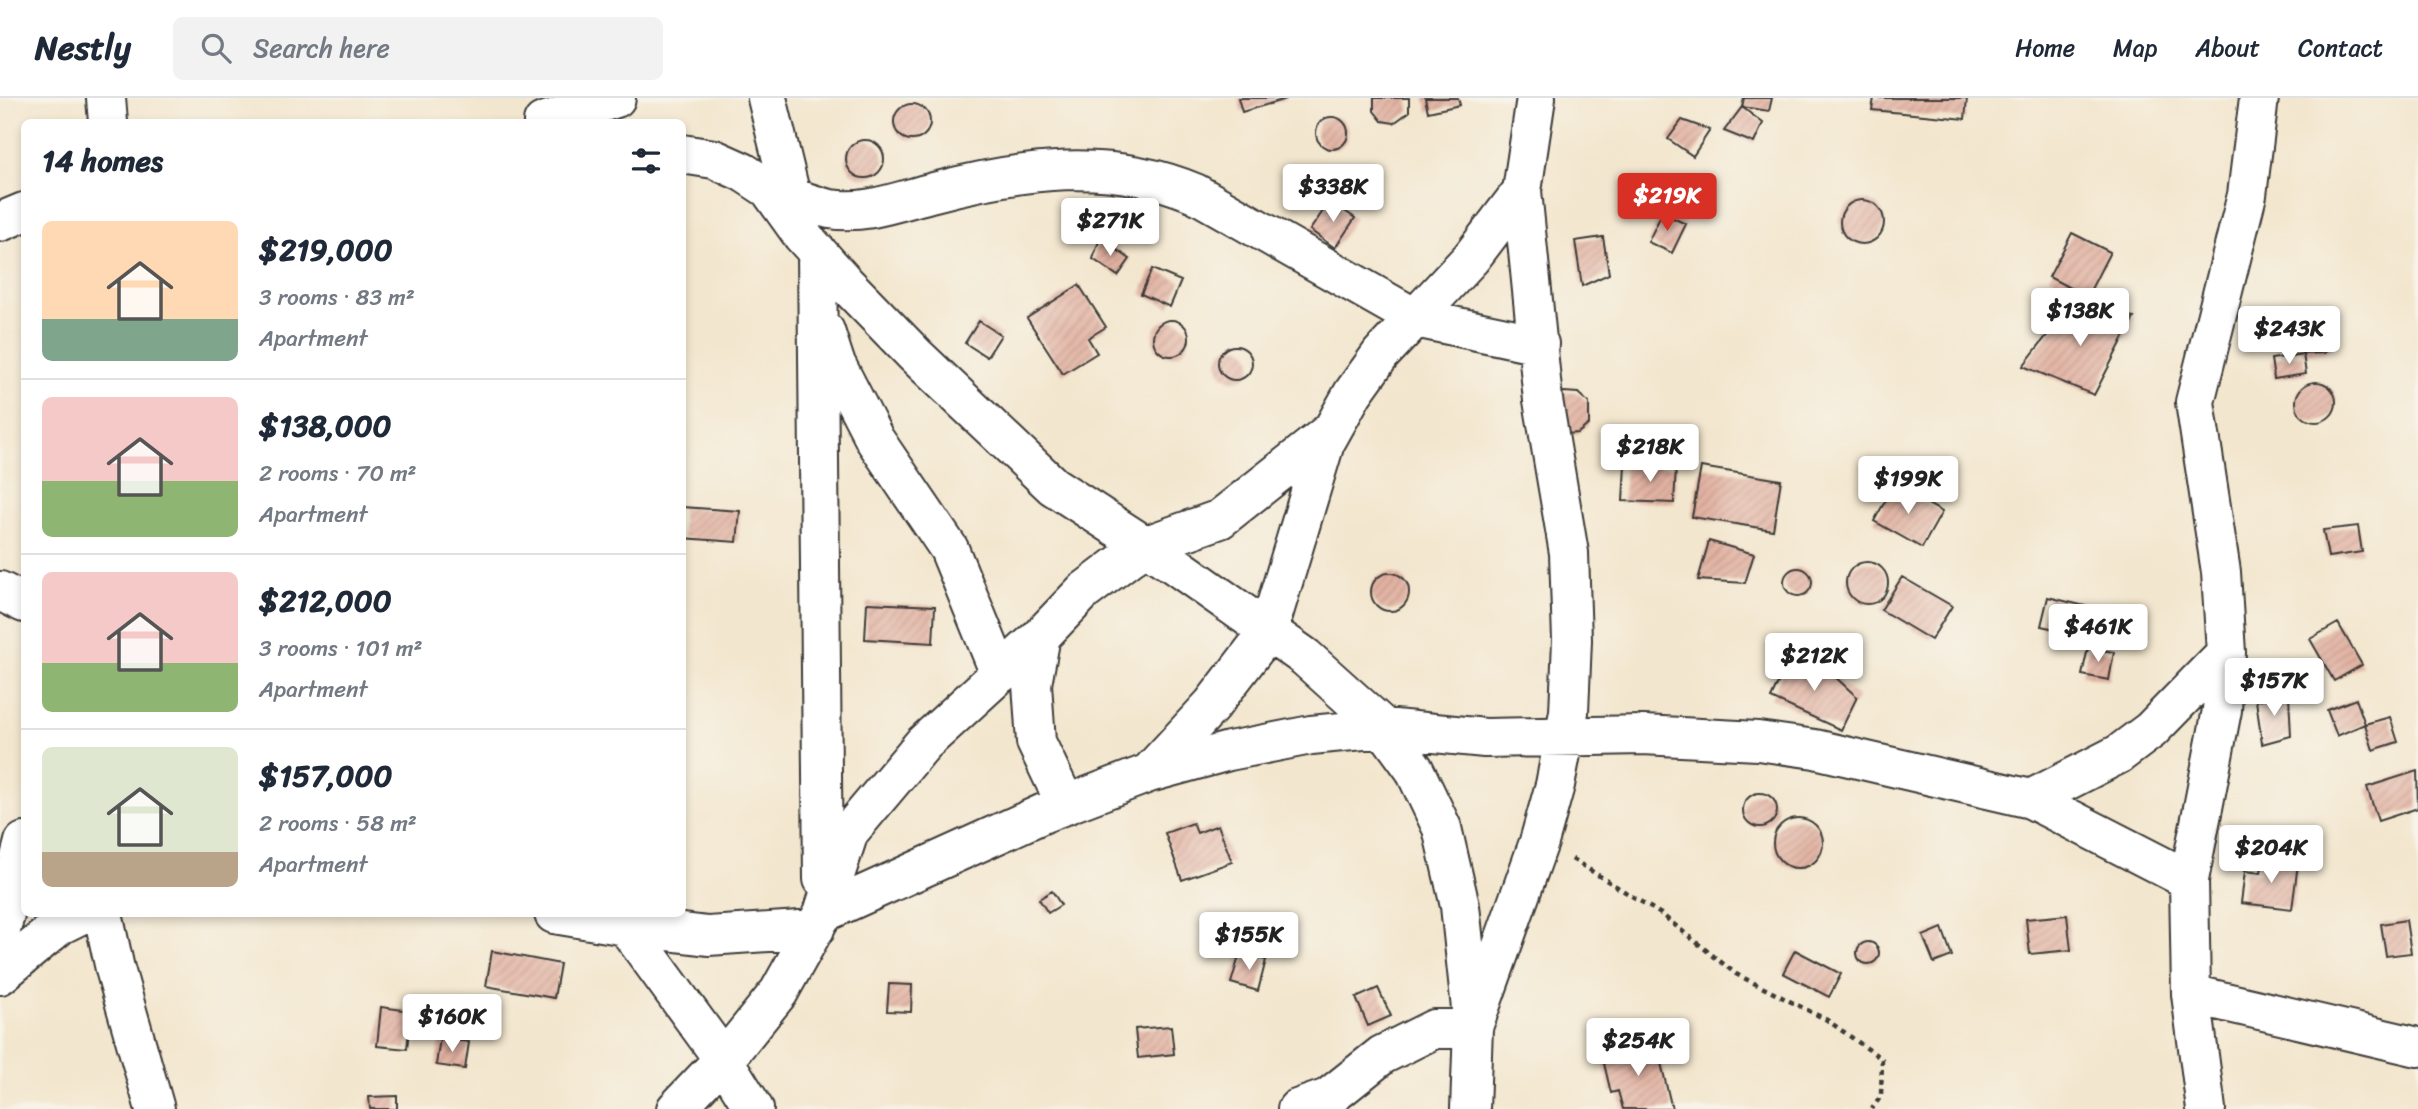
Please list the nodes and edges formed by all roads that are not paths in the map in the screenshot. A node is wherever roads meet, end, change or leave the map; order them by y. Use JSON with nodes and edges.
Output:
{"nodes":[{"id":1,"x":106,"y":98,"type":"edge"},
{"id":2,"x":616,"y":98,"type":"edge"},
{"id":3,"x":767,"y":98,"type":"edge"},
{"id":4,"x":1536,"y":98,"type":"edge"},
{"id":5,"x":2259,"y":98,"type":"edge"},
{"id":6,"x":108,"y":119,"type":"edge"},
{"id":7,"x":553,"y":119,"type":"edge"},
{"id":8,"x":686,"y":155,"type":"edge"},
{"id":9,"x":1522,"y":191,"type":"junction"},
{"id":10,"x":780,"y":192,"type":"junction"},
{"id":11,"x":21,"y":213,"type":"edge"},
{"id":12,"x":0,"y":222,"type":"edge"},
{"id":13,"x":817,"y":251,"type":"junction"},
{"id":14,"x":817,"y":310,"type":"junction"},
{"id":15,"x":1415,"y":318,"type":"junction"},
{"id":16,"x":1539,"y":344,"type":"junction"},
{"id":17,"x":1331,"y":431,"type":"junction"},
{"id":18,"x":1144,"y":546,"type":"junction"},
{"id":19,"x":0,"y":592,"type":"edge"},
{"id":20,"x":21,"y":602,"type":"edge"},
{"id":21,"x":1268,"y":632,"type":"junction"},
{"id":22,"x":1041,"y":636,"type":"junction"},
{"id":23,"x":2226,"y":653,"type":"junction"},
{"id":24,"x":1000,"y":674,"type":"junction"},
{"id":25,"x":1384,"y":728,"type":"junction"},
{"id":26,"x":1565,"y":737,"type":"junction"},
{"id":27,"x":1149,"y":773,"type":"junction"},
{"id":28,"x":2031,"y":799,"type":"junction"},
{"id":29,"x":1066,"y":805,"type":"junction"},
{"id":30,"x":21,"y":854,"type":"edge"},
{"id":31,"x":2189,"y":880,"type":"junction"},
{"id":32,"x":76,"y":917,"type":"edge"},
{"id":33,"x":104,"y":917,"type":"edge"},
{"id":34,"x":572,"y":917,"type":"edge"},
{"id":35,"x":819,"y":921,"type":"junction"},
{"id":36,"x":626,"y":926,"type":"junction"},
{"id":37,"x":0,"y":934,"type":"edge"},
{"id":38,"x":0,"y":975,"type":"edge"},
{"id":39,"x":2192,"y":994,"type":"junction"},
{"id":40,"x":1473,"y":1027,"type":"junction"},
{"id":41,"x":2418,"y":1047,"type":"edge"},
{"id":42,"x":723,"y":1059,"type":"junction"},
{"id":43,"x":155,"y":1109,"type":"edge"},
{"id":44,"x":676,"y":1109,"type":"edge"},
{"id":45,"x":754,"y":1109,"type":"edge"},
{"id":46,"x":1297,"y":1109,"type":"edge"},
{"id":47,"x":1470,"y":1109,"type":"edge"},
{"id":48,"x":2206,"y":1109,"type":"edge"}],
"edges":[{"from":1,"to":6,"type":"street"},
{"from":2,"to":7,"type":"street"},
{"from":3,"to":10,"type":"street"},
{"from":4,"to":9,"type":"street"},
{"from":5,"to":23,"type":"street"},
{"from":8,"to":10,"type":"street"},
{"from":9,"to":15,"type":"street"},
{"from":9,"to":16,"type":"street"},
{"from":10,"to":13,"type":"street"},
{"from":10,"to":15,"type":"street"},
{"from":11,"to":12,"type":"street"},
{"from":13,"to":14,"type":"street"},
{"from":13,"to":18,"type":"street"},
{"from":14,"to":24,"type":"street"},
{"from":14,"to":35,"type":"street"},
{"from":15,"to":16,"type":"street"},
{"from":15,"to":17,"type":"street"},
{"from":16,"to":26,"type":"street"},
{"from":17,"to":18,"type":"street"},
{"from":17,"to":21,"type":"street"},
{"from":18,"to":21,"type":"street"},
{"from":18,"to":22,"type":"street"},
{"from":19,"to":20,"type":"street"},
{"from":21,"to":25,"type":"street"},
{"from":21,"to":27,"type":"street"},
{"from":22,"to":24,"type":"street"},
{"from":22,"to":29,"type":"street"},
{"from":23,"to":28,"type":"street"},
{"from":23,"to":31,"type":"street"},
{"from":24,"to":35,"type":"street"},
{"from":25,"to":26,"type":"street"},
{"from":25,"to":27,"type":"street"},
{"from":25,"to":40,"type":"street"},
{"from":26,"to":28,"type":"street"},
{"from":26,"to":40,"type":"street"},
{"from":27,"to":29,"type":"street"},
{"from":28,"to":31,"type":"street"},
{"from":29,"to":35,"type":"street"},
{"from":30,"to":37,"type":"street"},
{"from":31,"to":39,"type":"street"},
{"from":32,"to":38,"type":"street"},
{"from":33,"to":43,"type":"street"},
{"from":34,"to":36,"type":"street"},
{"from":35,"to":36,"type":"street"},
{"from":35,"to":42,"type":"street"},
{"from":36,"to":42,"type":"street"},
{"from":39,"to":41,"type":"street"},
{"from":39,"to":48,"type":"street"},
{"from":40,"to":46,"type":"street"},
{"from":40,"to":47,"type":"street"},
{"from":42,"to":44,"type":"street"},
{"from":42,"to":45,"type":"street"}]}
